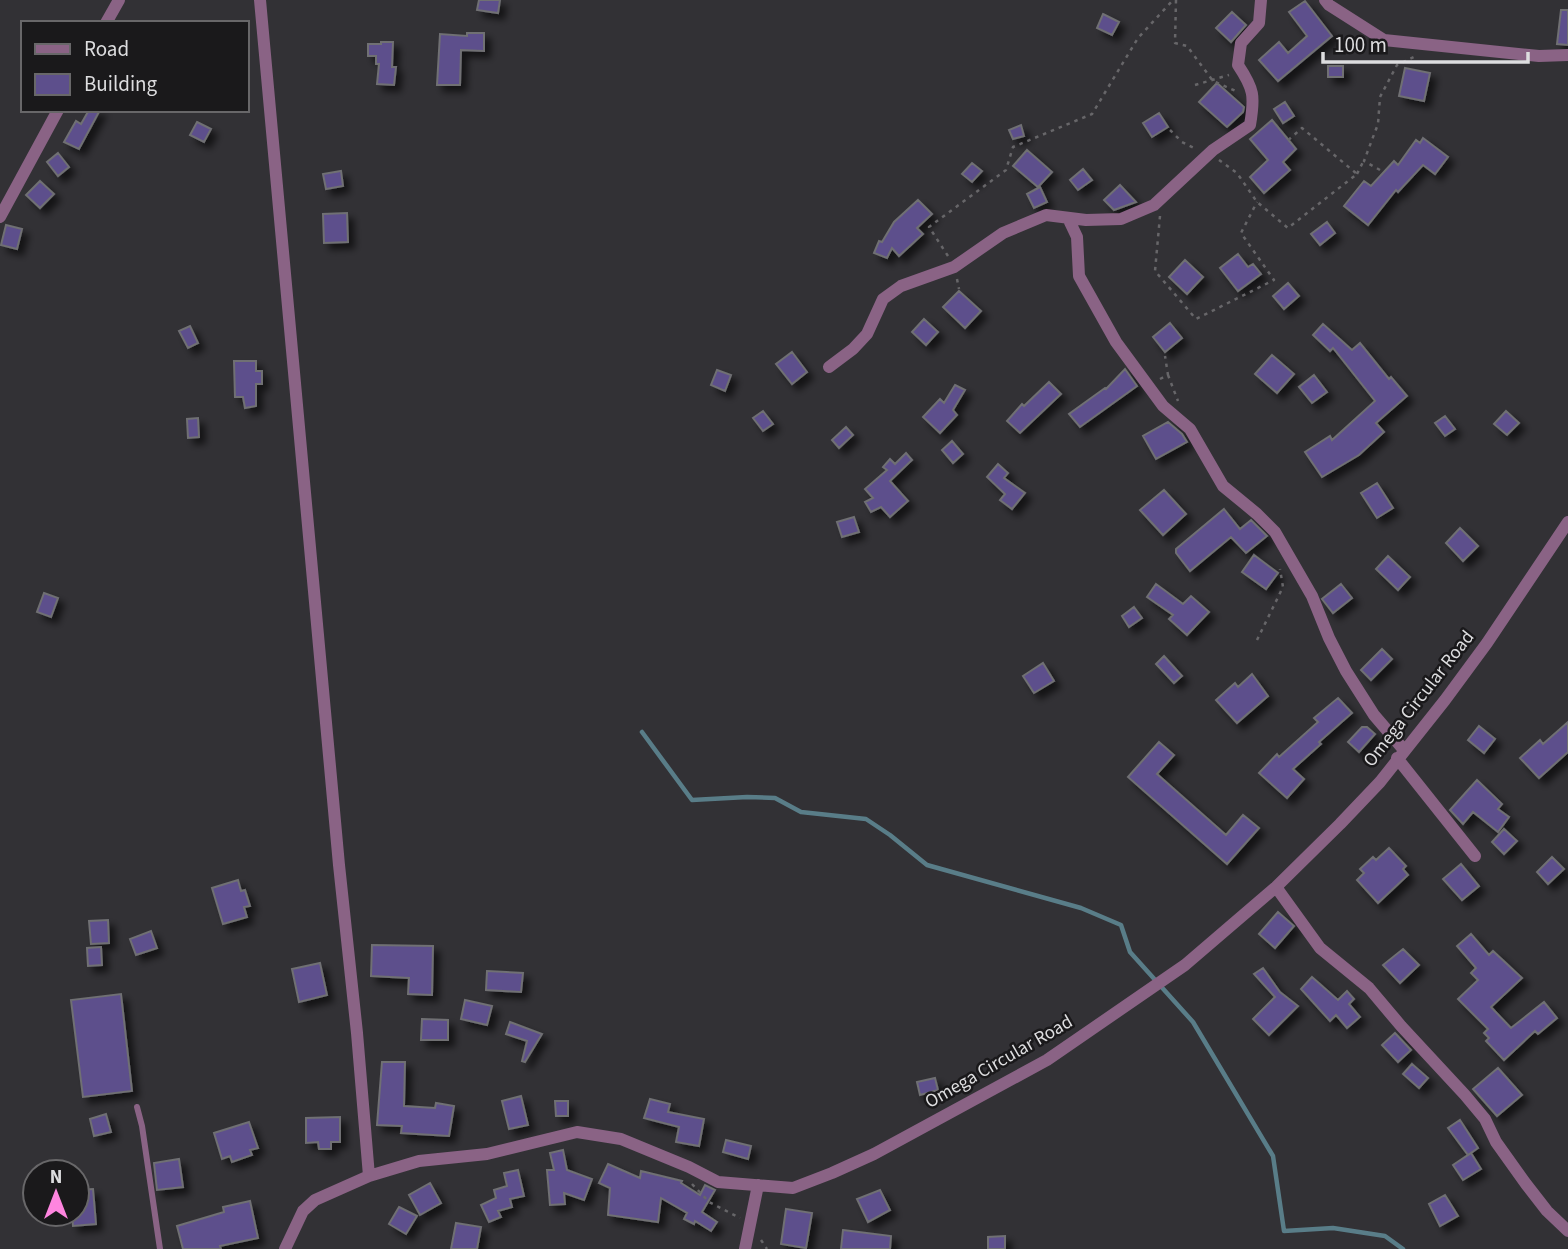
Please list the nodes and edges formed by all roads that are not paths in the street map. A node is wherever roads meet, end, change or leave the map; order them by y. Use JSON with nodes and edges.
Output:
{"nodes":[{"id":1,"x":119,"y":0,"type":"edge"},
{"id":2,"x":260,"y":0,"type":"edge"},
{"id":3,"x":1261,"y":0,"type":"edge"},
{"id":4,"x":1325,"y":0,"type":"edge"},
{"id":5,"x":107,"y":21,"type":"edge"},
{"id":6,"x":1568,"y":55,"type":"edge"},
{"id":7,"x":57,"y":112,"type":"edge"},
{"id":8,"x":0,"y":217,"type":"edge"},
{"id":9,"x":1068,"y":218,"type":"junction"},
{"id":10,"x":829,"y":367,"type":"dead end"},
{"id":11,"x":1568,"y":522,"type":"edge"},
{"id":12,"x":1401,"y":754,"type":"junction"},
{"id":13,"x":1475,"y":856,"type":"dead end"},
{"id":14,"x":1276,"y":887,"type":"junction"},
{"id":15,"x":136,"y":1107,"type":"dead end"},
{"id":16,"x":369,"y":1177,"type":"junction"},
{"id":17,"x":758,"y":1185,"type":"junction"},
{"id":18,"x":1568,"y":1231,"type":"edge"},
{"id":19,"x":160,"y":1249,"type":"edge"},
{"id":20,"x":285,"y":1249,"type":"edge"},
{"id":21,"x":745,"y":1249,"type":"edge"}],
"edges":[{"from":1,"to":5,"type":"street"},
{"from":2,"to":16,"type":"street"},
{"from":3,"to":9,"type":"street"},
{"from":4,"to":6,"type":"street"},
{"from":7,"to":8,"type":"street"},
{"from":9,"to":10,"type":"street"},
{"from":9,"to":12,"type":"street"},
{"from":11,"to":12,"type":"street","name":"Omega Circular Road"},
{"from":12,"to":13,"type":"street"},
{"from":12,"to":14,"type":"street","name":"Omega Circular Road"},
{"from":14,"to":17,"type":"street","name":"Omega Circular Road"},
{"from":14,"to":18,"type":"street"},
{"from":15,"to":19,"type":"lane"},
{"from":16,"to":17,"type":"street","name":"Omega Circular Road"},
{"from":16,"to":20,"type":"street","name":"Omega Circular Road"},
{"from":17,"to":21,"type":"street"}]}
